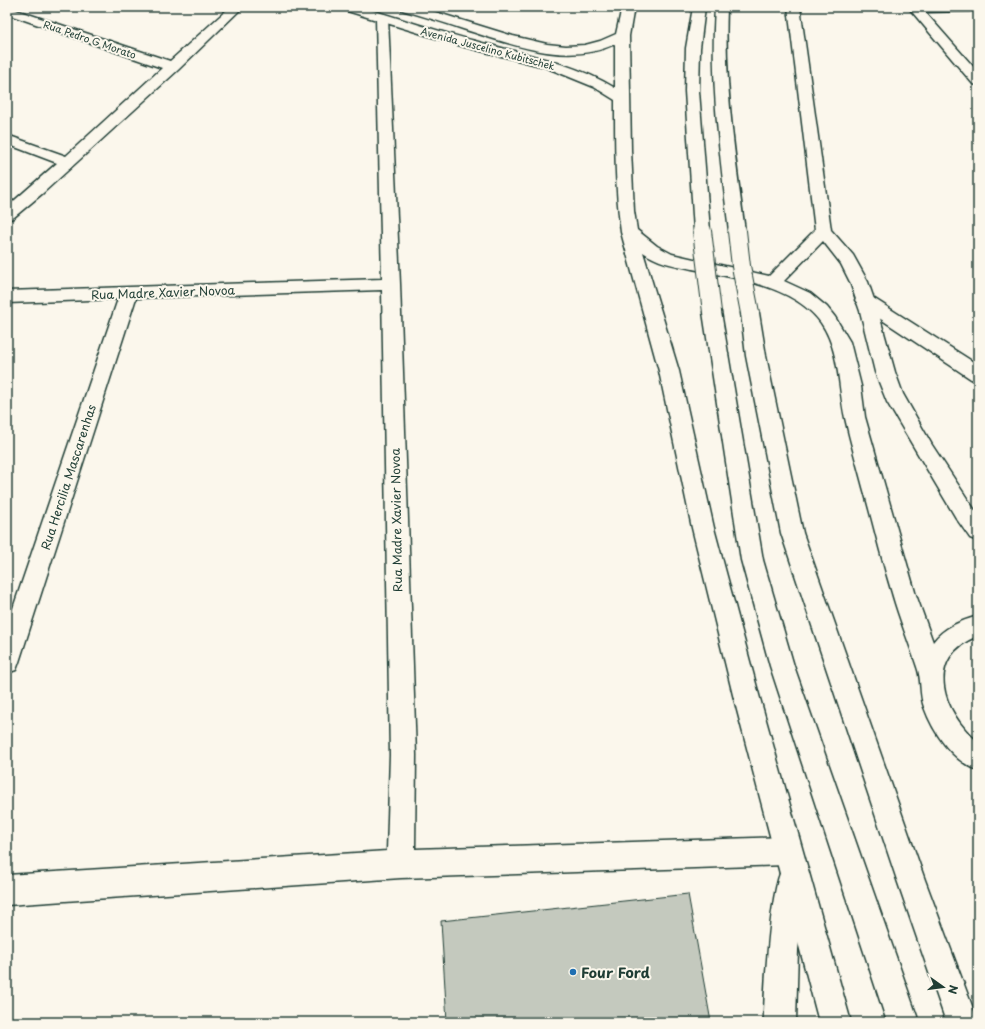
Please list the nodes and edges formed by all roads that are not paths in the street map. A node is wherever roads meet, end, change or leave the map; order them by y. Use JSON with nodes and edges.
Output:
{"nodes":[{"id":1,"x":237,"y":7,"type":"edge"},
{"id":2,"x":348,"y":7,"type":"edge"},
{"id":3,"x":406,"y":7,"type":"edge"},
{"id":4,"x":628,"y":7,"type":"edge"},
{"id":5,"x":699,"y":7,"type":"edge"},
{"id":6,"x":721,"y":7,"type":"edge"},
{"id":7,"x":794,"y":7,"type":"edge"},
{"id":8,"x":969,"y":7,"type":"edge"},
{"id":9,"x":915,"y":8,"type":"edge"},
{"id":10,"x":7,"y":10,"type":"edge"},
{"id":11,"x":43,"y":10,"type":"dead end"},
{"id":12,"x":27,"y":18,"type":"junction"},
{"id":13,"x":382,"y":18,"type":"junction"},
{"id":14,"x":14,"y":23,"type":"dead end"},
{"id":15,"x":622,"y":36,"type":"junction"},
{"id":16,"x":173,"y":67,"type":"junction"},
{"id":17,"x":978,"y":81,"type":"edge"},
{"id":18,"x":623,"y":99,"type":"junction"},
{"id":19,"x":7,"y":138,"type":"edge"},
{"id":20,"x":66,"y":161,"type":"junction"},
{"id":21,"x":7,"y":215,"type":"edge"},
{"id":22,"x":822,"y":231,"type":"junction"},
{"id":23,"x":629,"y":232,"type":"junction"},
{"id":24,"x":773,"y":282,"type":"junction"},
{"id":25,"x":391,"y":284,"type":"junction"},
{"id":26,"x":129,"y":293,"type":"junction"},
{"id":27,"x":7,"y":297,"type":"edge"},
{"id":28,"x":864,"y":300,"type":"junction"},
{"id":29,"x":978,"y":374,"type":"edge"},
{"id":30,"x":976,"y":524,"type":"edge"},
{"id":31,"x":978,"y":626,"type":"edge"},
{"id":32,"x":7,"y":662,"type":"edge"},
{"id":33,"x":931,"y":670,"type":"junction"},
{"id":34,"x":978,"y":758,"type":"edge"},
{"id":35,"x":791,"y":863,"type":"junction"},
{"id":36,"x":401,"y":864,"type":"junction"},
{"id":37,"x":7,"y":890,"type":"edge"},
{"id":38,"x":780,"y":1022,"type":"edge"},
{"id":39,"x":834,"y":1022,"type":"edge"},
{"id":40,"x":903,"y":1022,"type":"edge"},
{"id":41,"x":962,"y":1022,"type":"edge"}],
"edges":[{"from":1,"to":16,"type":"main road"},
{"from":2,"to":13,"type":"main road","name":"Avenida Juscelino Kubitschek"},
{"from":3,"to":15,"type":"main road","name":"Avenida Juscelino Kubitschek"},
{"from":4,"to":15,"type":"main road"},
{"from":5,"to":40,"type":"main road","bridge":true},
{"from":6,"to":41,"type":"main road","bridge":true},
{"from":7,"to":22,"type":"main road"},
{"from":8,"to":9,"type":"main road"},
{"from":9,"to":17,"type":"main road"},
{"from":10,"to":12,"type":"main road","name":"Rua Pedro G Morato"},
{"from":11,"to":12,"type":"main road"},
{"from":12,"to":14,"type":"main road"},
{"from":12,"to":16,"type":"main road","name":"Rua Pedro G Morato"},
{"from":13,"to":18,"type":"main road","name":"Avenida Juscelino Kubitschek"},
{"from":13,"to":25,"type":"main road","name":"Rua Madre Xavier Novoa"},
{"from":15,"to":18,"type":"main road"},
{"from":16,"to":20,"type":"main road"},
{"from":18,"to":23,"type":"main road"},
{"from":19,"to":20,"type":"main road"},
{"from":20,"to":21,"type":"main road"},
{"from":22,"to":24,"type":"main road"},
{"from":22,"to":28,"type":"main road"},
{"from":23,"to":24,"type":"main road"},
{"from":23,"to":35,"type":"main road"},
{"from":24,"to":33,"type":"main road"},
{"from":25,"to":26,"type":"main road","name":"Rua Madre Xavier Novoa"},
{"from":25,"to":36,"type":"main road","name":"Rua Madre Xavier Novoa"},
{"from":26,"to":27,"type":"main road","name":"Rua Madre Xavier Novoa"},
{"from":26,"to":32,"type":"main road","name":"Rua Hercilia Mascarenhas"},
{"from":28,"to":29,"type":"main road"},
{"from":28,"to":30,"type":"main road"},
{"from":31,"to":33,"type":"main road"},
{"from":33,"to":34,"type":"main road"},
{"from":35,"to":36,"type":"main road"},
{"from":35,"to":38,"type":"main road"},
{"from":35,"to":39,"type":"main road"},
{"from":36,"to":37,"type":"main road"}]}
